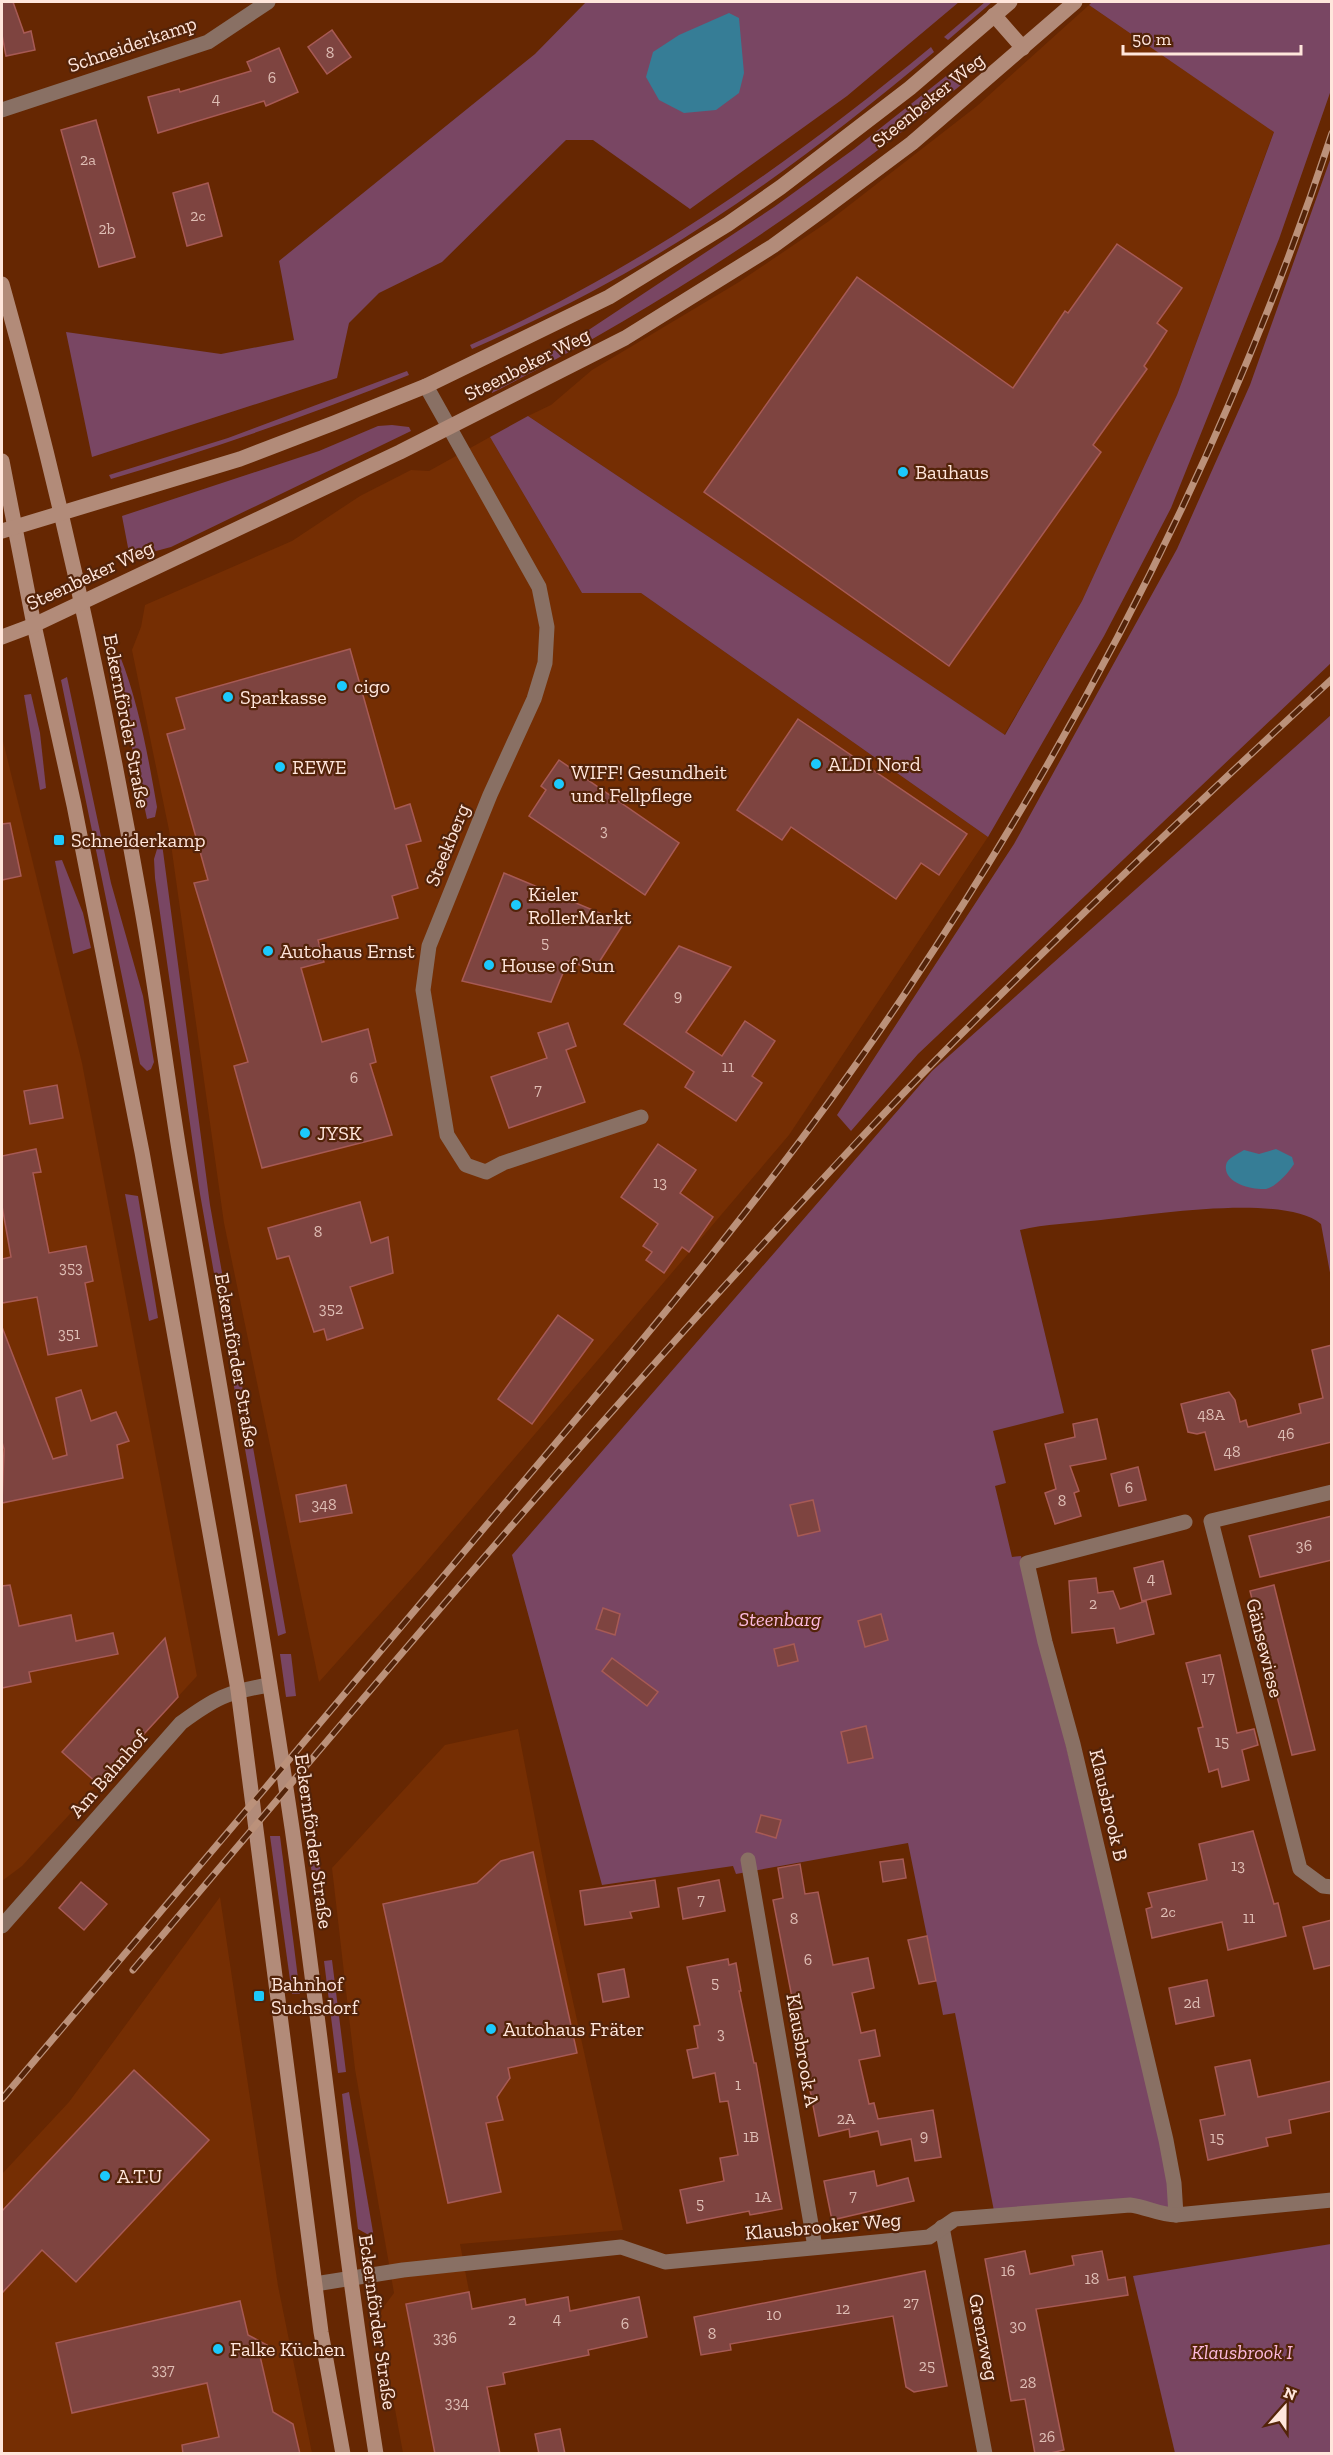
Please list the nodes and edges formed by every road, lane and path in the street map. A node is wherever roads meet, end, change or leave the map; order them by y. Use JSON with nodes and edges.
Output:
{"nodes":[{"id":1,"x":268,"y":2,"type":"edge"},
{"id":2,"x":1010,"y":2,"type":"edge"},
{"id":3,"x":1075,"y":2,"type":"edge"},
{"id":4,"x":994,"y":15,"type":"junction"},
{"id":5,"x":1023,"y":48,"type":"junction"},
{"id":6,"x":2,"y":110,"type":"edge"},
{"id":7,"x":2,"y":284,"type":"edge"},
{"id":8,"x":426,"y":386,"type":"junction"},
{"id":9,"x":449,"y":427,"type":"junction"},
{"id":10,"x":2,"y":461,"type":"edge"},
{"id":11,"x":61,"y":515,"type":"junction"},
{"id":12,"x":8,"y":530,"type":"edge"},
{"id":13,"x":81,"y":603,"type":"junction"},
{"id":14,"x":34,"y":625,"type":"junction"},
{"id":15,"x":2,"y":637,"type":"edge"},
{"id":16,"x":641,"y":1117,"type":"dead end"},
{"id":17,"x":1332,"y":1492,"type":"edge"},
{"id":18,"x":1185,"y":1522,"type":"dead end"},
{"id":19,"x":270,"y":1685,"type":"junction"},
{"id":20,"x":237,"y":1690,"type":"junction"},
{"id":21,"x":748,"y":1860,"type":"dead end"},
{"id":22,"x":1332,"y":1887,"type":"edge"},
{"id":23,"x":2,"y":1926,"type":"edge"},
{"id":24,"x":1332,"y":2200,"type":"edge"},
{"id":25,"x":1176,"y":2216,"type":"junction"},
{"id":26,"x":942,"y":2227,"type":"junction"},
{"id":27,"x":815,"y":2247,"type":"junction"},
{"id":28,"x":349,"y":2279,"type":"junction"},
{"id":29,"x":315,"y":2284,"type":"junction"},
{"id":30,"x":343,"y":2454,"type":"edge"},
{"id":31,"x":376,"y":2454,"type":"edge"},
{"id":32,"x":985,"y":2454,"type":"edge"}],
"edges":[{"from":1,"to":6,"type":"street","name":"Schneiderkamp"},
{"from":2,"to":4,"type":"main road","name":"Steenbeker Weg"},
{"from":3,"to":5,"type":"main road","name":"Steenbeker Weg"},
{"from":4,"to":5,"type":"main road"},
{"from":4,"to":8,"type":"main road","name":"Steenbeker Weg"},
{"from":5,"to":9,"type":"main road","name":"Steenbeker Weg"},
{"from":7,"to":11,"type":"main road","name":"Eckernförder Straße"},
{"from":8,"to":9,"type":"street","name":"Steekberg"},
{"from":8,"to":11,"type":"main road","name":"Steenbeker Weg"},
{"from":9,"to":13,"type":"main road","name":"Steenbeker Weg"},
{"from":9,"to":16,"type":"street","name":"Steekberg"},
{"from":10,"to":12,"type":"main road"},
{"from":11,"to":12,"type":"main road","name":"Steenbeker Weg"},
{"from":11,"to":13,"type":"main road","name":"Eckernförder Straße"},
{"from":12,"to":14,"type":"main road"},
{"from":13,"to":14,"type":"main road","name":"Steenbeker Weg"},
{"from":13,"to":19,"type":"main road","name":"Eckernförder Straße"},
{"from":14,"to":15,"type":"main road","name":"Steenbeker Weg"},
{"from":14,"to":20,"type":"main road"},
{"from":17,"to":22,"type":"street","name":"Gänsewiese"},
{"from":18,"to":25,"type":"street","name":"Klausbrook B"},
{"from":19,"to":20,"type":"street","name":"Am Bahnhof"},
{"from":19,"to":28,"type":"main road","name":"Eckernförder Straße"},
{"from":20,"to":23,"type":"street","name":"Am Bahnhof"},
{"from":20,"to":29,"type":"main road"},
{"from":21,"to":27,"type":"street","name":"Klausbrook A"},
{"from":24,"to":25,"type":"street","name":"Klausbrooker Weg"},
{"from":25,"to":26,"type":"street","name":"Klausbrooker Weg"},
{"from":26,"to":27,"type":"street","name":"Klausbrooker Weg"},
{"from":26,"to":32,"type":"street","name":"Grenzweg"},
{"from":27,"to":28,"type":"street","name":"Klausbrooker Weg"},
{"from":28,"to":29,"type":"street","name":"Klausbrooker Weg"},
{"from":28,"to":31,"type":"main road","name":"Eckernförder Straße"},
{"from":29,"to":30,"type":"main road"}]}
